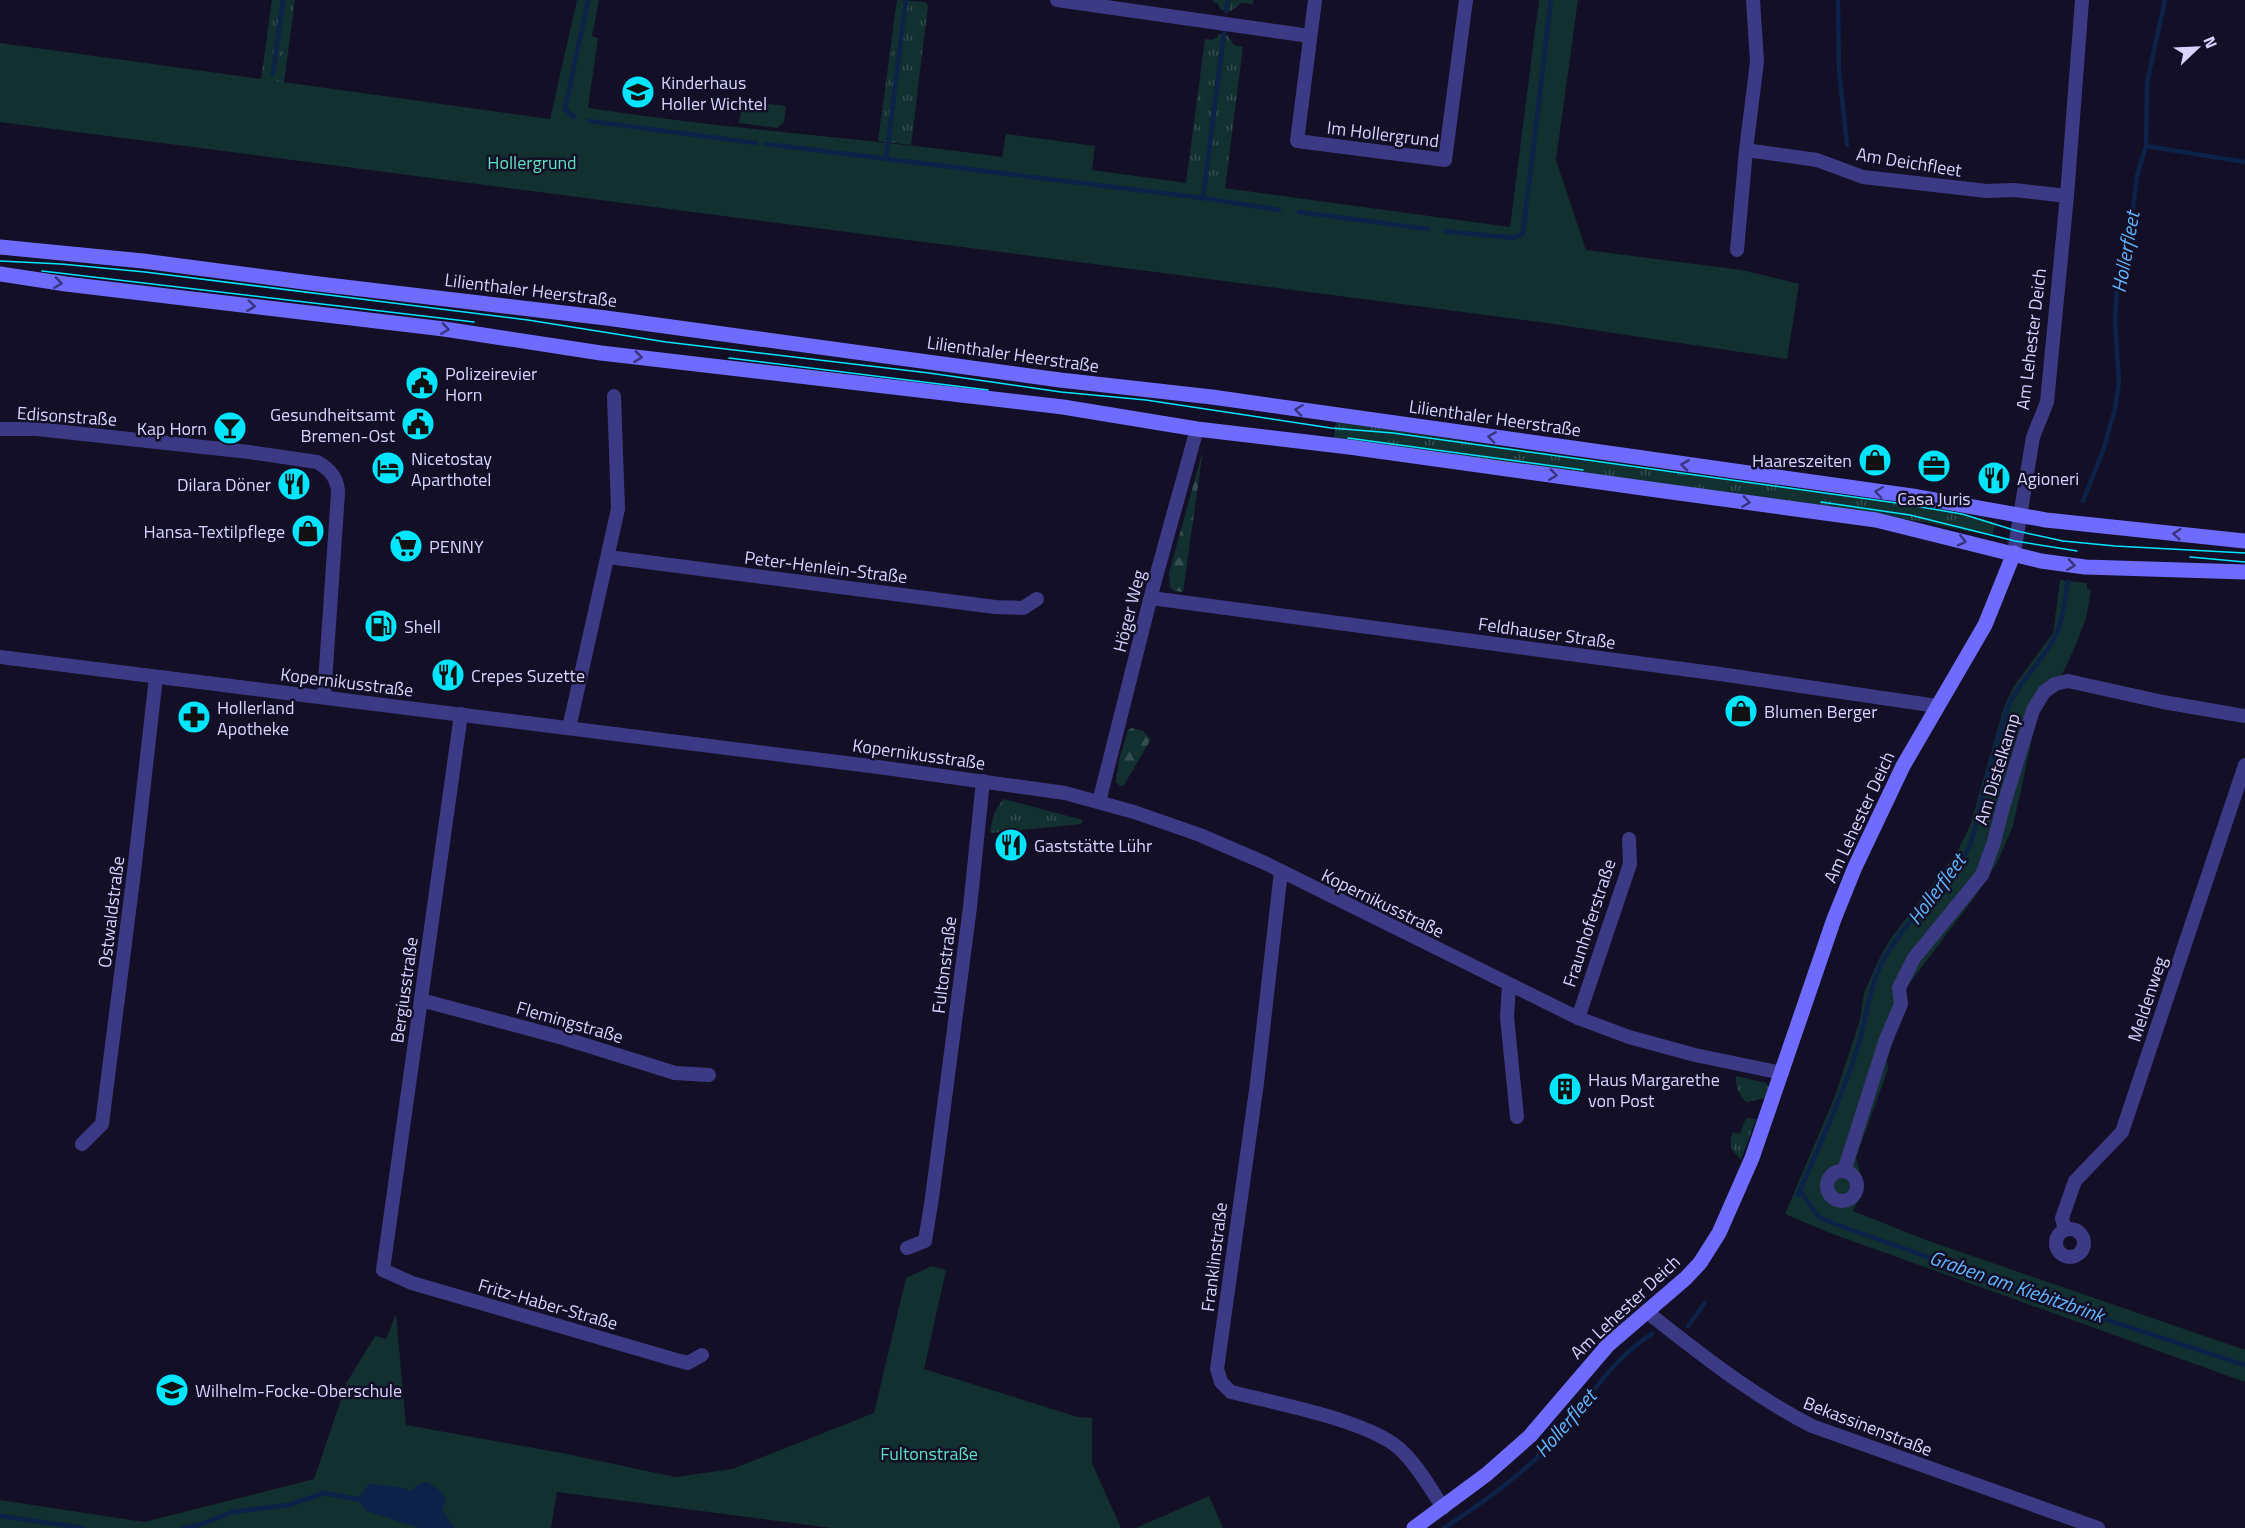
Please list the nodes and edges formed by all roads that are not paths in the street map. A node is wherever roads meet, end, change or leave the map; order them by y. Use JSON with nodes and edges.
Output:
{"nodes":[{"id":1,"x":1315,"y":0,"type":"edge"},
{"id":2,"x":1466,"y":0,"type":"edge"},
{"id":3,"x":1753,"y":0,"type":"edge"},
{"id":4,"x":2082,"y":0,"type":"edge"},
{"id":5,"x":1066,"y":1,"type":"edge"},
{"id":6,"x":1310,"y":36,"type":"junction"},
{"id":7,"x":1746,"y":150,"type":"junction"},
{"id":8,"x":2067,"y":196,"type":"junction"},
{"id":9,"x":0,"y":247,"type":"edge"},
{"id":10,"x":1737,"y":250,"type":"dead end"},
{"id":11,"x":0,"y":274,"type":"edge"},
{"id":12,"x":614,"y":396,"type":"dead end"},
{"id":13,"x":0,"y":429,"type":"edge"},
{"id":14,"x":1197,"y":429,"type":"junction"},
{"id":15,"x":2019,"y":516,"type":"junction"},
{"id":16,"x":2245,"y":541,"type":"edge"},
{"id":17,"x":2014,"y":553,"type":"junction"},
{"id":18,"x":608,"y":557,"type":"junction"},
{"id":19,"x":2245,"y":572,"type":"edge"},
{"id":20,"x":1151,"y":598,"type":"junction"},
{"id":21,"x":1037,"y":599,"type":"dead end"},
{"id":22,"x":0,"y":657,"type":"edge"},
{"id":23,"x":156,"y":677,"type":"junction"},
{"id":24,"x":324,"y":697,"type":"junction"},
{"id":25,"x":1937,"y":706,"type":"junction"},
{"id":26,"x":461,"y":714,"type":"junction"},
{"id":27,"x":2245,"y":716,"type":"edge"},
{"id":28,"x":569,"y":728,"type":"junction"},
{"id":29,"x":2245,"y":765,"type":"edge"},
{"id":30,"x":983,"y":781,"type":"junction"},
{"id":31,"x":1099,"y":802,"type":"junction"},
{"id":32,"x":1629,"y":839,"type":"dead end"},
{"id":33,"x":1281,"y":872,"type":"junction"},
{"id":34,"x":1509,"y":986,"type":"junction"},
{"id":35,"x":421,"y":1000,"type":"junction"},
{"id":36,"x":1578,"y":1018,"type":"junction"},
{"id":37,"x":1782,"y":1073,"type":"junction"},
{"id":38,"x":709,"y":1075,"type":"dead end"},
{"id":39,"x":1517,"y":1117,"type":"dead end"},
{"id":40,"x":82,"y":1144,"type":"dead end"},
{"id":41,"x":1844,"y":1171,"type":"dead end"},
{"id":42,"x":2066,"y":1230,"type":"dead end"},
{"id":43,"x":907,"y":1248,"type":"dead end"},
{"id":44,"x":383,"y":1270,"type":"joint"},
{"id":45,"x":1647,"y":1312,"type":"junction"},
{"id":46,"x":702,"y":1355,"type":"dead end"},
{"id":47,"x":1443,"y":1508,"type":"junction"},
{"id":48,"x":1414,"y":1528,"type":"edge"},
{"id":49,"x":2098,"y":1528,"type":"edge"}],
"edges":[{"from":1,"to":6,"type":"street","name":"Im Hollergrund"},
{"from":2,"to":6,"type":"street","name":"Im Hollergrund"},
{"from":3,"to":7,"type":"street"},
{"from":4,"to":8,"type":"street","name":"Am Lehester Deich"},
{"from":5,"to":6,"type":"street"},
{"from":7,"to":8,"type":"street","name":"Am Deichfleet"},
{"from":7,"to":10,"type":"street"},
{"from":8,"to":15,"type":"street","name":"Am Lehester Deich"},
{"from":15,"to":9,"type":"main road","name":"Lilienthaler Heerstraße","one_way":true},
{"from":11,"to":14,"type":"main road","one_way":true},
{"from":12,"to":18,"type":"street"},
{"from":13,"to":24,"type":"street","name":"Edisonstraße"},
{"from":14,"to":17,"type":"main road","one_way":true},
{"from":14,"to":20,"type":"street","name":"Höger Weg"},
{"from":16,"to":15,"type":"main road","name":"Lilienthaler Heerstraße","one_way":true},
{"from":15,"to":17,"type":"street","name":"Am Lehester Deich"},
{"from":17,"to":19,"type":"main road","one_way":true},
{"from":17,"to":25,"type":"main road","name":"Am Lehester Deich"},
{"from":18,"to":21,"type":"street","name":"Peter-Henlein-Straße"},
{"from":18,"to":28,"type":"street"},
{"from":20,"to":25,"type":"street","name":"Feldhauser Straße"},
{"from":20,"to":31,"type":"street","name":"Höger Weg"},
{"from":22,"to":23,"type":"street","name":"Kopernikusstraße"},
{"from":23,"to":24,"type":"street","name":"Kopernikusstraße"},
{"from":23,"to":40,"type":"street","name":"Ostwaldstraße"},
{"from":24,"to":26,"type":"street","name":"Kopernikusstraße"},
{"from":25,"to":37,"type":"main road","name":"Am Lehester Deich"},
{"from":26,"to":28,"type":"street","name":"Kopernikusstraße"},
{"from":26,"to":35,"type":"street","name":"Bergiusstraße"},
{"from":27,"to":41,"type":"street","name":"Am Distelkamp"},
{"from":28,"to":30,"type":"street","name":"Kopernikusstraße"},
{"from":29,"to":42,"type":"street","name":"Meldenweg"},
{"from":30,"to":31,"type":"street","name":"Kopernikusstraße"},
{"from":30,"to":43,"type":"street","name":"Fultonstraße"},
{"from":31,"to":33,"type":"street","name":"Kopernikusstraße"},
{"from":32,"to":36,"type":"street","name":"Fraunhoferstraße"},
{"from":33,"to":34,"type":"street","name":"Kopernikusstraße"},
{"from":33,"to":47,"type":"street","name":"Franklinstraße"},
{"from":34,"to":36,"type":"street","name":"Kopernikusstraße"},
{"from":34,"to":39,"type":"street"},
{"from":35,"to":38,"type":"street","name":"Flemingstraße"},
{"from":35,"to":44,"type":"street","name":"Bergiusstraße"},
{"from":36,"to":37,"type":"street","name":"Kopernikusstraße"},
{"from":37,"to":45,"type":"main road","name":"Am Lehester Deich"},
{"from":44,"to":46,"type":"street","name":"Fritz-Haber-Straße"},
{"from":45,"to":47,"type":"main road","name":"Am Lehester Deich"},
{"from":45,"to":49,"type":"street","name":"Bekassinenstraße"},
{"from":47,"to":48,"type":"main road","name":"Am Lehester Deich"}]}
